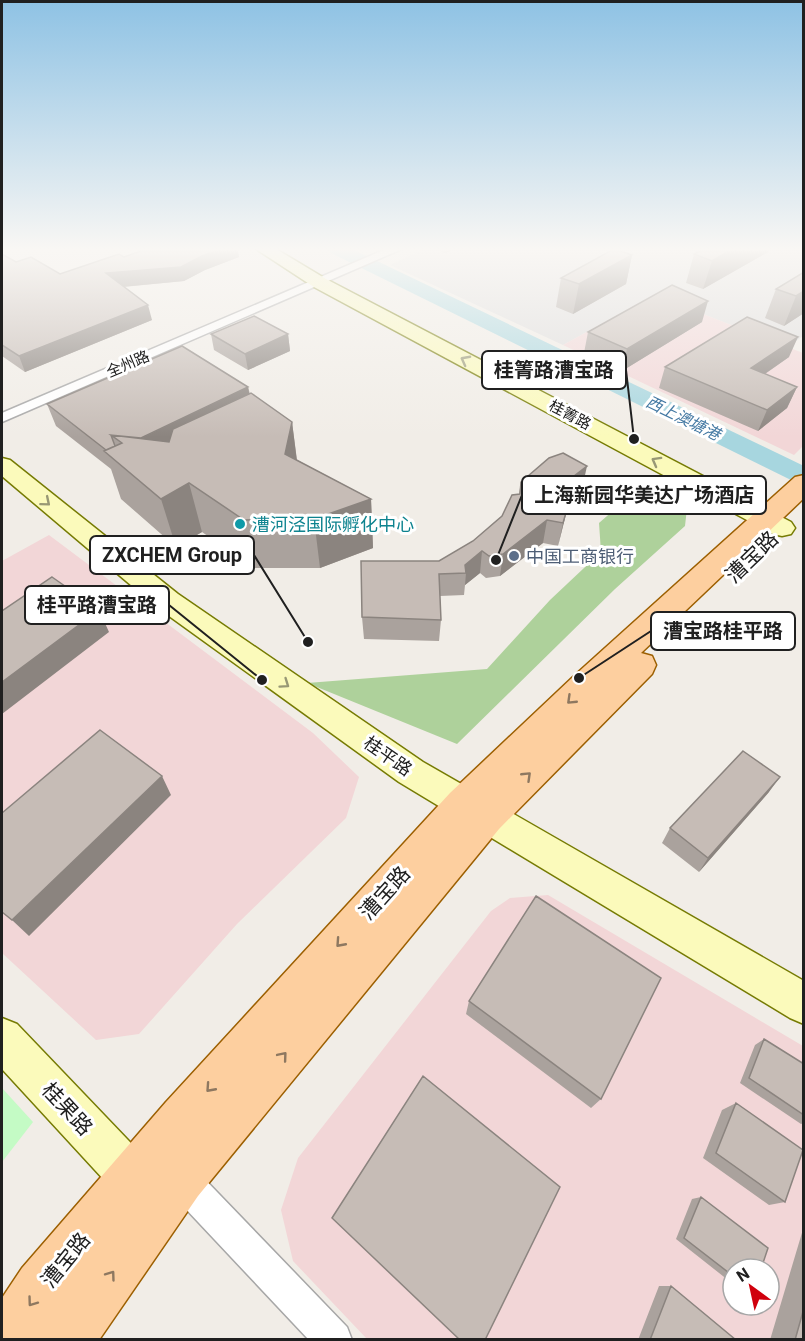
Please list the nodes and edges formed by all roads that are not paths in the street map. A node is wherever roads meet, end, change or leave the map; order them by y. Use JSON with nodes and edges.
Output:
{"nodes":[{"id":1,"x":252,"y":312,"type":"edge"},
{"id":2,"x":381,"y":312,"type":"edge"},
{"id":3,"x":2,"y":417,"type":"edge"},
{"id":4,"x":2,"y":465,"type":"edge"},
{"id":5,"x":790,"y":505,"type":"edge"},
{"id":6,"x":474,"y":811,"type":"junction"},
{"id":7,"x":804,"y":1004,"type":"edge"},
{"id":8,"x":2,"y":1039,"type":"edge"},
{"id":9,"x":133,"y":1178,"type":"junction"},
{"id":10,"x":180,"y":1178,"type":"junction"},
{"id":11,"x":6,"y":1340,"type":"edge"},
{"id":12,"x":65,"y":1340,"type":"edge"},
{"id":13,"x":334,"y":1340,"type":"edge"}],
"edges":[{"from":1,"to":3,"type":"street","name":"全州路"},
{"from":5,"to":2,"type":"street","name":"桂箐路","one_way":true},
{"from":4,"to":6,"type":"street","name":"桂平路","one_way":true},
{"from":5,"to":6,"type":"main road","name":"漕宝路"},
{"from":6,"to":7,"type":"street","name":"桂平路"},
{"from":6,"to":9,"type":"main road","name":"漕宝路","one_way":true},
{"from":10,"to":6,"type":"main road","name":"漕宝路","one_way":true},
{"from":8,"to":9,"type":"street","name":"桂果路"},
{"from":9,"to":11,"type":"main road","name":"漕宝路","one_way":true},
{"from":12,"to":10,"type":"main road","name":"漕宝路","one_way":true},
{"from":10,"to":13,"type":"street"}]}
